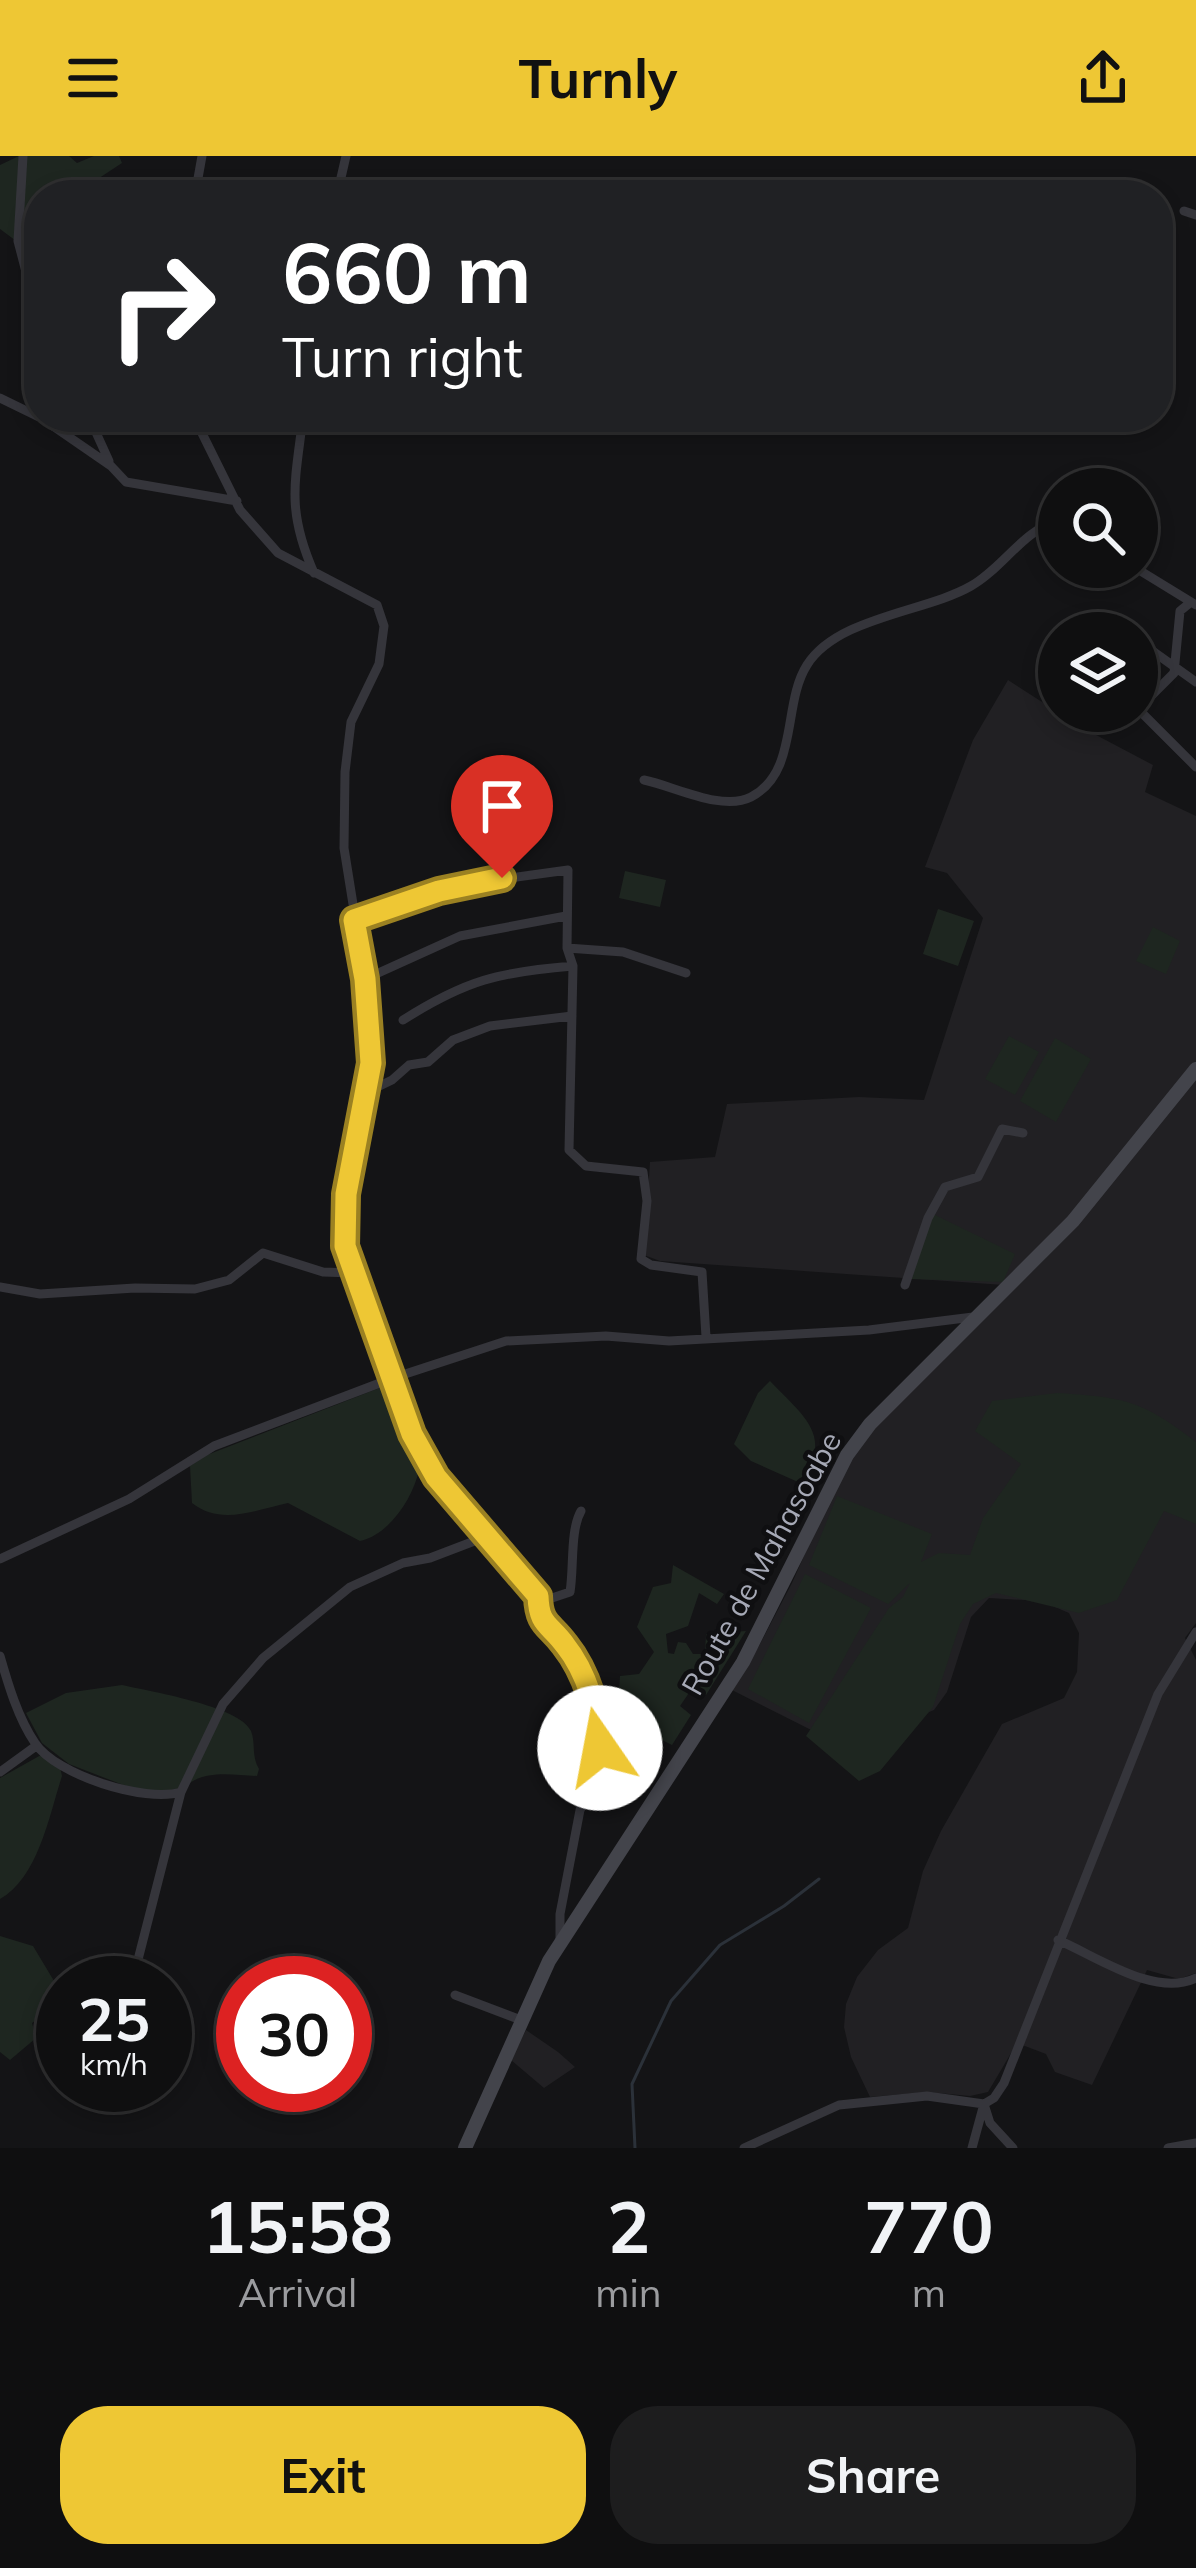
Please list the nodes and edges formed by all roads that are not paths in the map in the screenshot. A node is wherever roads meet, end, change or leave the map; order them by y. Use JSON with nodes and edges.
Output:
{"nodes":[{"id":1,"x":23,"y":156,"type":"edge"},
{"id":2,"x":1184,"y":211,"type":"dead end"},
{"id":3,"x":1196,"y":215,"type":"edge"},
{"id":4,"x":24,"y":264,"type":"edge"},
{"id":5,"x":61,"y":432,"type":"edge"},
{"id":6,"x":96,"y":432,"type":"edge"},
{"id":7,"x":202,"y":432,"type":"edge"},
{"id":8,"x":301,"y":432,"type":"edge"},
{"id":9,"x":111,"y":466,"type":"junction"},
{"id":10,"x":237,"y":502,"type":"junction"},
{"id":11,"x":1038,"y":528,"type":"edge"},
{"id":12,"x":314,"y":573,"type":"junction"},
{"id":13,"x":1158,"y":581,"type":"edge"},
{"id":14,"x":1194,"y":603,"type":"edge"},
{"id":15,"x":1158,"y":653,"type":"edge"},
{"id":16,"x":1175,"y":663,"type":"junction"},
{"id":17,"x":1196,"y":682,"type":"edge"},
{"id":18,"x":1196,"y":767,"type":"edge"},
{"id":19,"x":644,"y":780,"type":"dead end"},
{"id":20,"x":566,"y":916,"type":"junction"},
{"id":21,"x":354,"y":920,"type":"junction"},
{"id":22,"x":567,"y":948,"type":"junction"},
{"id":23,"x":573,"y":966,"type":"junction"},
{"id":24,"x":686,"y":973,"type":"dead end"},
{"id":25,"x":365,"y":979,"type":"junction"},
{"id":26,"x":572,"y":1016,"type":"junction"},
{"id":27,"x":403,"y":1020,"type":"dead end"},
{"id":28,"x":1196,"y":1070,"type":"edge"},
{"id":29,"x":367,"y":1092,"type":"junction"},
{"id":30,"x":1023,"y":1133,"type":"dead end"},
{"id":31,"x":353,"y":1273,"type":"junction"},
{"id":32,"x":905,"y":1285,"type":"dead end"},
{"id":33,"x":0,"y":1287,"type":"edge"},
{"id":34,"x":978,"y":1317,"type":"junction"},
{"id":35,"x":706,"y":1337,"type":"junction"},
{"id":36,"x":393,"y":1378,"type":"junction"},
{"id":37,"x":581,"y":1511,"type":"dead end"},
{"id":38,"x":485,"y":1537,"type":"junction"},
{"id":39,"x":0,"y":1558,"type":"edge"},
{"id":40,"x":539,"y":1616,"type":"junction"},
{"id":41,"x":1196,"y":1631,"type":"edge"},
{"id":42,"x":1192,"y":1643,"type":"edge"},
{"id":43,"x":0,"y":1656,"type":"edge"},
{"id":44,"x":36,"y":1746,"type":"junction"},
{"id":45,"x":0,"y":1772,"type":"edge"},
{"id":46,"x":181,"y":1792,"type":"junction"},
{"id":47,"x":1058,"y":1940,"type":"junction"},
{"id":48,"x":560,"y":1942,"type":"junction"},
{"id":49,"x":139,"y":1956,"type":"edge"},
{"id":50,"x":1196,"y":1978,"type":"edge"},
{"id":51,"x":455,"y":1995,"type":"dead end"},
{"id":52,"x":521,"y":2020,"type":"junction"},
{"id":53,"x":984,"y":2104,"type":"junction"},
{"id":54,"x":1196,"y":2143,"type":"edge"},
{"id":55,"x":465,"y":2148,"type":"edge"},
{"id":56,"x":744,"y":2148,"type":"edge"},
{"id":57,"x":972,"y":2148,"type":"edge"},
{"id":58,"x":1013,"y":2148,"type":"edge"},
{"id":59,"x":1168,"y":2148,"type":"edge"}],
"edges":[{"from":1,"to":4,"type":"street"},
{"from":2,"to":3,"type":"street"},
{"from":5,"to":9,"type":"street"},
{"from":6,"to":9,"type":"street"},
{"from":7,"to":10,"type":"street"},
{"from":8,"to":12,"type":"street"},
{"from":9,"to":10,"type":"street"},
{"from":10,"to":12,"type":"street"},
{"from":11,"to":19,"type":"street"},
{"from":12,"to":21,"type":"street"},
{"from":13,"to":14,"type":"street"},
{"from":14,"to":16,"type":"street"},
{"from":15,"to":16,"type":"street"},
{"from":16,"to":17,"type":"street"},
{"from":16,"to":18,"type":"street"},
{"from":20,"to":21,"type":"street"},
{"from":20,"to":22,"type":"street"},
{"from":20,"to":25,"type":"street"},
{"from":21,"to":25,"type":"street"},
{"from":22,"to":23,"type":"street"},
{"from":22,"to":24,"type":"street"},
{"from":23,"to":26,"type":"street"},
{"from":23,"to":27,"type":"street"},
{"from":25,"to":29,"type":"street"},
{"from":26,"to":29,"type":"street"},
{"from":26,"to":35,"type":"street"},
{"from":28,"to":34,"type":"street","name":"Route de Mahasoabe"},
{"from":29,"to":31,"type":"street"},
{"from":30,"to":32,"type":"street"},
{"from":31,"to":33,"type":"street"},
{"from":31,"to":36,"type":"street"},
{"from":34,"to":35,"type":"street"},
{"from":34,"to":48,"type":"street","name":"Route de Mahasoabe"},
{"from":35,"to":36,"type":"street"},
{"from":36,"to":38,"type":"street"},
{"from":36,"to":39,"type":"street"},
{"from":37,"to":40,"type":"street"},
{"from":38,"to":40,"type":"street"},
{"from":38,"to":46,"type":"street"},
{"from":40,"to":48,"type":"street"},
{"from":41,"to":42,"type":"street"},
{"from":42,"to":47,"type":"street"},
{"from":43,"to":44,"type":"street"},
{"from":44,"to":45,"type":"street"},
{"from":44,"to":46,"type":"street"},
{"from":46,"to":49,"type":"street"},
{"from":47,"to":50,"type":"street"},
{"from":47,"to":53,"type":"street"},
{"from":48,"to":52,"type":"street","name":"Route de Mahasoabe"},
{"from":51,"to":52,"type":"street"},
{"from":52,"to":55,"type":"street","name":"Route de Mahasoabe"},
{"from":53,"to":56,"type":"street"},
{"from":53,"to":57,"type":"street"},
{"from":53,"to":58,"type":"street"},
{"from":54,"to":59,"type":"street"}]}
